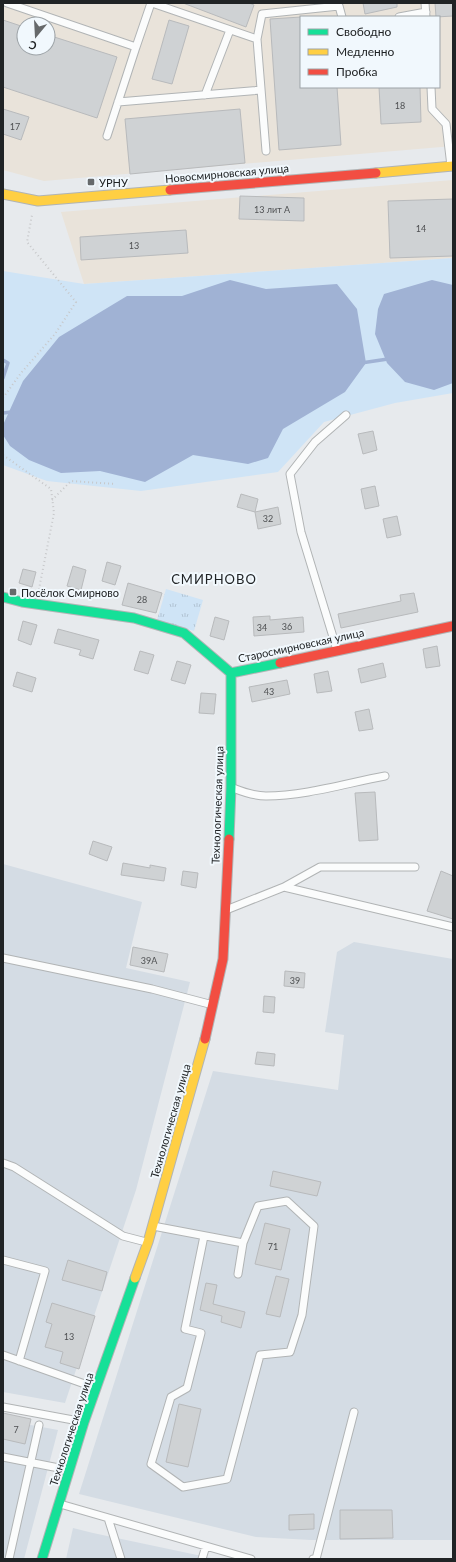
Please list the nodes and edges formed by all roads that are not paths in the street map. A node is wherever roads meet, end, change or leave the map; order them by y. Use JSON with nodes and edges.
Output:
{"nodes":[{"id":1,"x":7,"y":3,"type":"edge"},
{"id":2,"x":151,"y":3,"type":"edge"},
{"id":3,"x":425,"y":3,"type":"edge"},
{"id":4,"x":426,"y":14,"type":"edge"},
{"id":5,"x":342,"y":16,"type":"edge"},
{"id":6,"x":408,"y":16,"type":"edge"},
{"id":7,"x":230,"y":30,"type":"junction"},
{"id":8,"x":257,"y":39,"type":"junction"},
{"id":9,"x":136,"y":47,"type":"junction"},
{"id":10,"x":431,"y":88,"type":"edge"},
{"id":11,"x":261,"y":90,"type":"junction"},
{"id":12,"x":205,"y":95,"type":"junction"},
{"id":13,"x":118,"y":102,"type":"junction"},
{"id":14,"x":106,"y":136,"type":"dead end"},
{"id":15,"x":266,"y":151,"type":"dead end"},
{"id":16,"x":452,"y":166,"type":"edge"},
{"id":17,"x":3,"y":194,"type":"edge"},
{"id":18,"x":346,"y":415,"type":"dead end"},
{"id":19,"x":3,"y":597,"type":"edge"},
{"id":20,"x":453,"y":626,"type":"edge"},
{"id":21,"x":337,"y":650,"type":"junction"},
{"id":22,"x":231,"y":673,"type":"junction"},
{"id":23,"x":386,"y":776,"type":"dead end"},
{"id":24,"x":231,"y":787,"type":"junction"},
{"id":25,"x":415,"y":867,"type":"dead end"},
{"id":26,"x":284,"y":887,"type":"junction"},
{"id":27,"x":224,"y":911,"type":"junction"},
{"id":28,"x":453,"y":927,"type":"edge"},
{"id":29,"x":3,"y":958,"type":"edge"},
{"id":30,"x":213,"y":1006,"type":"junction"},
{"id":31,"x":3,"y":1163,"type":"edge"},
{"id":32,"x":153,"y":1226,"type":"junction"},
{"id":33,"x":204,"y":1236,"type":"junction"},
{"id":34,"x":148,"y":1242,"type":"junction"},
{"id":35,"x":243,"y":1243,"type":"junction"},
{"id":36,"x":3,"y":1260,"type":"edge"},
{"id":37,"x":238,"y":1274,"type":"dead end"},
{"id":38,"x":3,"y":1355,"type":"edge"},
{"id":39,"x":19,"y":1361,"type":"junction"},
{"id":40,"x":96,"y":1388,"type":"junction"},
{"id":41,"x":3,"y":1406,"type":"edge"},
{"id":42,"x":354,"y":1412,"type":"dead end"},
{"id":43,"x":84,"y":1422,"type":"junction"},
{"id":44,"x":39,"y":1425,"type":"dead end"},
{"id":45,"x":3,"y":1456,"type":"edge"},
{"id":46,"x":31,"y":1462,"type":"junction"},
{"id":47,"x":69,"y":1470,"type":"junction"},
{"id":48,"x":58,"y":1504,"type":"junction"},
{"id":49,"x":108,"y":1518,"type":"junction"},
{"id":50,"x":206,"y":1546,"type":"junction"},
{"id":51,"x":9,"y":1559,"type":"edge"},
{"id":52,"x":42,"y":1559,"type":"edge"},
{"id":53,"x":121,"y":1559,"type":"edge"},
{"id":54,"x":202,"y":1559,"type":"edge"},
{"id":55,"x":251,"y":1559,"type":"edge"},
{"id":56,"x":313,"y":1559,"type":"edge"}],
"edges":[{"from":1,"to":9,"type":"lane"},
{"from":2,"to":7,"type":"lane"},
{"from":2,"to":9,"type":"lane"},
{"from":3,"to":4,"type":"lane"},
{"from":4,"to":6,"type":"lane"},
{"from":5,"to":8,"type":"lane"},
{"from":7,"to":8,"type":"lane"},
{"from":7,"to":12,"type":"lane"},
{"from":8,"to":11,"type":"lane"},
{"from":9,"to":13,"type":"lane"},
{"from":10,"to":16,"type":"lane"},
{"from":11,"to":12,"type":"lane"},
{"from":11,"to":15,"type":"lane"},
{"from":12,"to":13,"type":"lane"},
{"from":13,"to":14,"type":"lane"},
{"from":16,"to":17,"type":"street","name":"Новосмирновская улица"},
{"from":18,"to":21,"type":"lane"},
{"from":19,"to":22,"type":"street","name":"Старосмирновская улица"},
{"from":20,"to":21,"type":"street","name":"Старосмирновская улица"},
{"from":21,"to":22,"type":"street","name":"Старосмирновская улица"},
{"from":22,"to":24,"type":"street","name":"Технологическая улица"},
{"from":23,"to":24,"type":"lane"},
{"from":24,"to":27,"type":"street","name":"Технологическая улица"},
{"from":25,"to":26,"type":"lane"},
{"from":26,"to":27,"type":"lane"},
{"from":26,"to":28,"type":"lane"},
{"from":27,"to":30,"type":"street","name":"Технологическая улица"},
{"from":29,"to":30,"type":"lane"},
{"from":30,"to":32,"type":"street","name":"Технологическая улица"},
{"from":31,"to":34,"type":"lane"},
{"from":32,"to":33,"type":"lane"},
{"from":32,"to":34,"type":"street","name":"Технологическая улица"},
{"from":33,"to":35,"type":"lane"},
{"from":33,"to":35,"type":"lane"},
{"from":34,"to":40,"type":"street","name":"Технологическая улица"},
{"from":35,"to":37,"type":"lane"},
{"from":36,"to":39,"type":"lane"},
{"from":38,"to":39,"type":"lane"},
{"from":39,"to":40,"type":"lane"},
{"from":40,"to":43,"type":"street","name":"Технологическая улица"},
{"from":41,"to":43,"type":"lane"},
{"from":42,"to":56,"type":"lane"},
{"from":43,"to":47,"type":"street","name":"Технологическая улица"},
{"from":44,"to":46,"type":"lane"},
{"from":45,"to":46,"type":"lane"},
{"from":46,"to":47,"type":"lane"},
{"from":46,"to":51,"type":"lane"},
{"from":47,"to":48,"type":"street","name":"Технологическая улица"},
{"from":48,"to":49,"type":"lane"},
{"from":48,"to":52,"type":"street","name":"Технологическая улица"},
{"from":49,"to":50,"type":"lane"},
{"from":49,"to":53,"type":"lane"},
{"from":50,"to":54,"type":"lane"},
{"from":50,"to":55,"type":"lane"}]}
